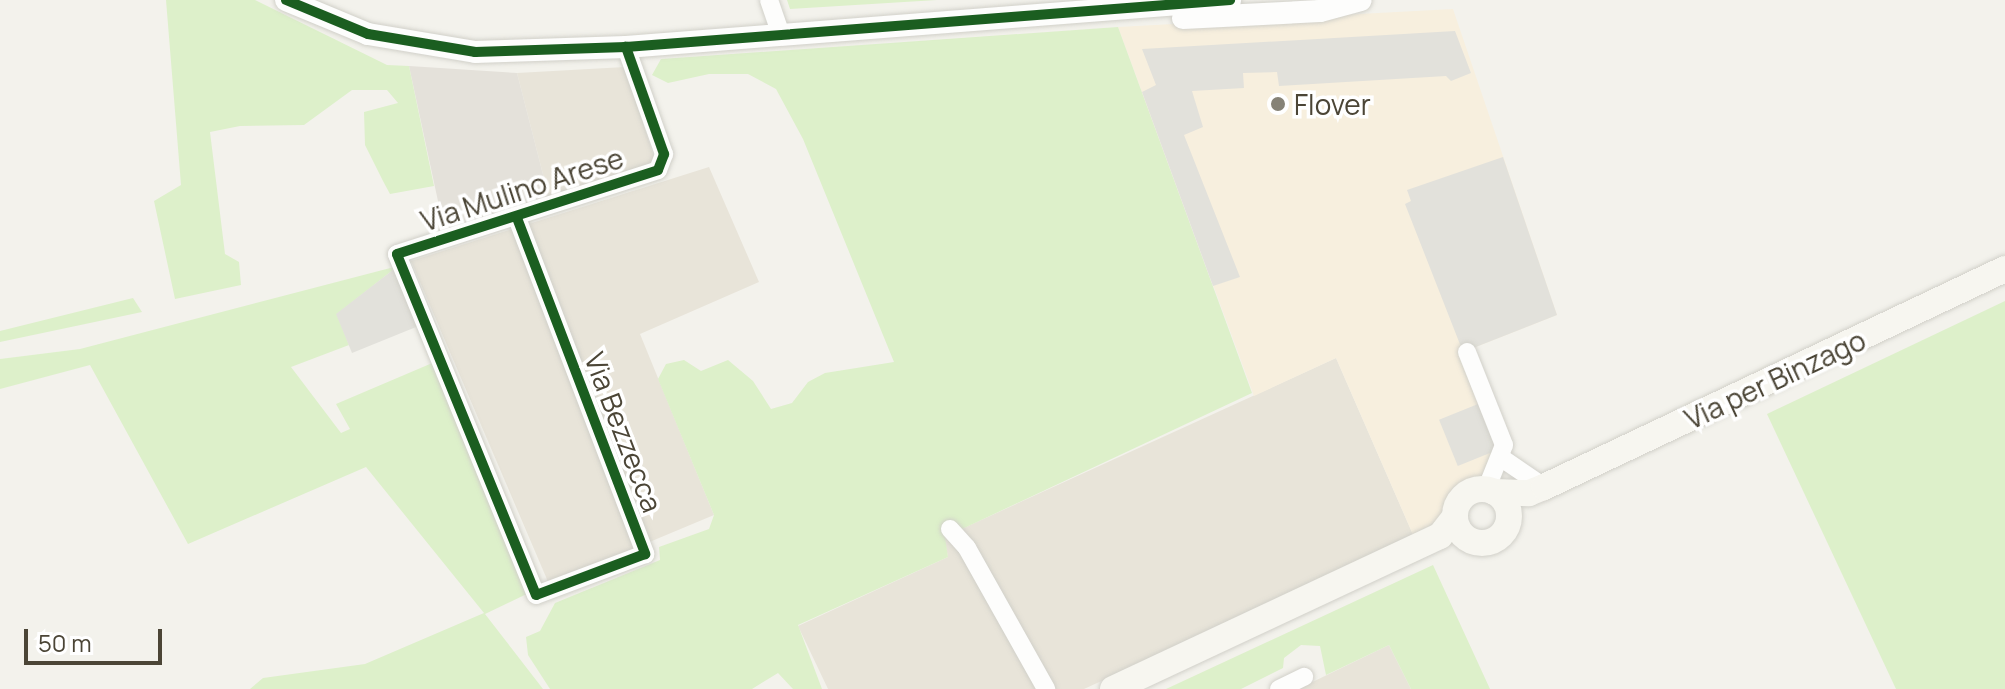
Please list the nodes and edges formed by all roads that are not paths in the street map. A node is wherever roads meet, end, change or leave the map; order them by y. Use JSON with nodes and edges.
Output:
{"nodes":[{"id":1,"x":286,"y":0,"type":"edge"},
{"id":2,"x":769,"y":0,"type":"edge"},
{"id":3,"x":1230,"y":0,"type":"edge"},
{"id":4,"x":1361,"y":0,"type":"edge"},
{"id":5,"x":1051,"y":16,"type":"junction"},
{"id":6,"x":781,"y":35,"type":"junction"},
{"id":7,"x":626,"y":47,"type":"junction"},
{"id":8,"x":517,"y":218,"type":"junction"},
{"id":9,"x":2005,"y":269,"type":"edge"},
{"id":10,"x":1467,"y":352,"type":"dead end"},
{"id":11,"x":1503,"y":459,"type":"junction"},
{"id":12,"x":1536,"y":490,"type":"junction"},
{"id":13,"x":1496,"y":498,"type":"junction"},
{"id":14,"x":950,"y":529,"type":"dead end"},
{"id":15,"x":1454,"y":531,"type":"junction"},
{"id":16,"x":536,"y":595,"type":"joint"},
{"id":17,"x":1304,"y":677,"type":"dead end"},
{"id":18,"x":1145,"y":683,"type":"edge"},
{"id":19,"x":1046,"y":689,"type":"edge"},
{"id":20,"x":1113,"y":689,"type":"edge"},
{"id":21,"x":1279,"y":689,"type":"edge"}],
"edges":[{"from":1,"to":7,"type":"street"},
{"from":2,"to":6,"type":"street"},
{"from":3,"to":5,"type":"street"},
{"from":4,"to":5,"type":"street"},
{"from":5,"to":6,"type":"street"},
{"from":6,"to":7,"type":"street"},
{"from":7,"to":8,"type":"street","name":"Via Mulino Arese"},
{"from":8,"to":16,"type":"street","name":"Via Bezzecca"},
{"from":8,"to":16,"type":"street","name":"Via Mulino Arese"},
{"from":9,"to":12,"type":"main road","name":"Via per Binzago"},
{"from":10,"to":11,"type":"street"},
{"from":11,"to":12,"type":"street"},
{"from":11,"to":13,"type":"street"},
{"from":12,"to":13,"type":"main road","name":"Via per Binzago"},
{"from":13,"to":15,"type":"main road"},
{"from":13,"to":15,"type":"main road"},
{"from":14,"to":19,"type":"street"},
{"from":15,"to":18,"type":"main road"},
{"from":17,"to":21,"type":"street"},
{"from":18,"to":20,"type":"main road"}]}
